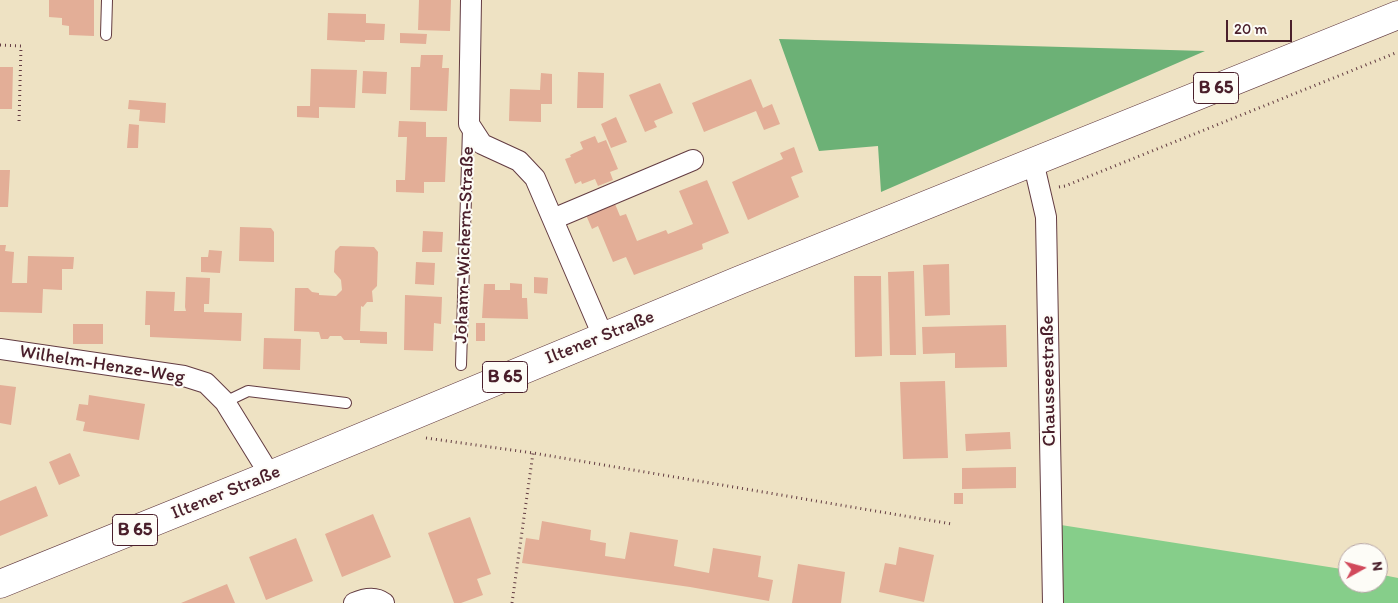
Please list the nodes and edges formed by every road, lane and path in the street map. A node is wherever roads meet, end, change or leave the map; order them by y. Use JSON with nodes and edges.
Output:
{"nodes":[{"id":1,"x":107,"y":0,"type":"edge"},
{"id":2,"x":471,"y":0,"type":"edge"},
{"id":3,"x":1398,"y":15,"type":"edge"},
{"id":4,"x":106,"y":35,"type":"dead end"},
{"id":5,"x":0,"y":45,"type":"edge"},
{"id":6,"x":1398,"y":52,"type":"edge"},
{"id":7,"x":18,"y":122,"type":"dead end"},
{"id":8,"x":469,"y":124,"type":"junction"},
{"id":9,"x":693,"y":160,"type":"dead end"},
{"id":10,"x":1033,"y":161,"type":"junction"},
{"id":11,"x":1065,"y":186,"type":"dead end"},
{"id":12,"x":552,"y":219,"type":"junction"},
{"id":13,"x":603,"y":336,"type":"junction"},
{"id":14,"x":0,"y":349,"type":"edge"},
{"id":15,"x":461,"y":365,"type":"dead end"},
{"id":16,"x":225,"y":402,"type":"junction"},
{"id":17,"x":346,"y":403,"type":"dead end"},
{"id":18,"x":418,"y":437,"type":"dead end"},
{"id":19,"x":533,"y":453,"type":"junction"},
{"id":20,"x":270,"y":475,"type":"junction"},
{"id":21,"x":952,"y":524,"type":"dead end"},
{"id":22,"x":0,"y":584,"type":"edge"},
{"id":23,"x":354,"y":603,"type":"edge"},
{"id":24,"x":384,"y":603,"type":"edge"},
{"id":25,"x":512,"y":603,"type":"edge"},
{"id":26,"x":1053,"y":603,"type":"edge"}],
"edges":[{"from":1,"to":4,"type":"lane"},
{"from":2,"to":8,"type":"street","name":"Johann-Wichern-Straße"},
{"from":3,"to":10,"type":"main road","number":"B 65"},
{"from":5,"to":7,"type":"path"},
{"from":6,"to":11,"type":"path"},
{"from":8,"to":12,"type":"street","name":"Johann-Wichern-Straße"},
{"from":8,"to":15,"type":"lane","name":"Johann-Wichern-Straße"},
{"from":9,"to":12,"type":"street"},
{"from":10,"to":13,"type":"main road","name":"Iltener Straße","number":"B 65"},
{"from":10,"to":26,"type":"street","name":"Chausseestraße"},
{"from":12,"to":13,"type":"street","name":"Johann-Wichern-Straße"},
{"from":13,"to":20,"type":"main road","name":"Iltener Straße","number":"B 65"},
{"from":14,"to":16,"type":"street","name":"Wilhelm-Henze-Weg"},
{"from":16,"to":17,"type":"lane"},
{"from":16,"to":20,"type":"street","name":"Wilhelm-Henze-Weg"},
{"from":18,"to":19,"type":"path"},
{"from":19,"to":21,"type":"path"},
{"from":19,"to":25,"type":"path"},
{"from":20,"to":22,"type":"main road","name":"Iltener Straße","number":"B 65"},
{"from":23,"to":24,"type":"street"}]}
